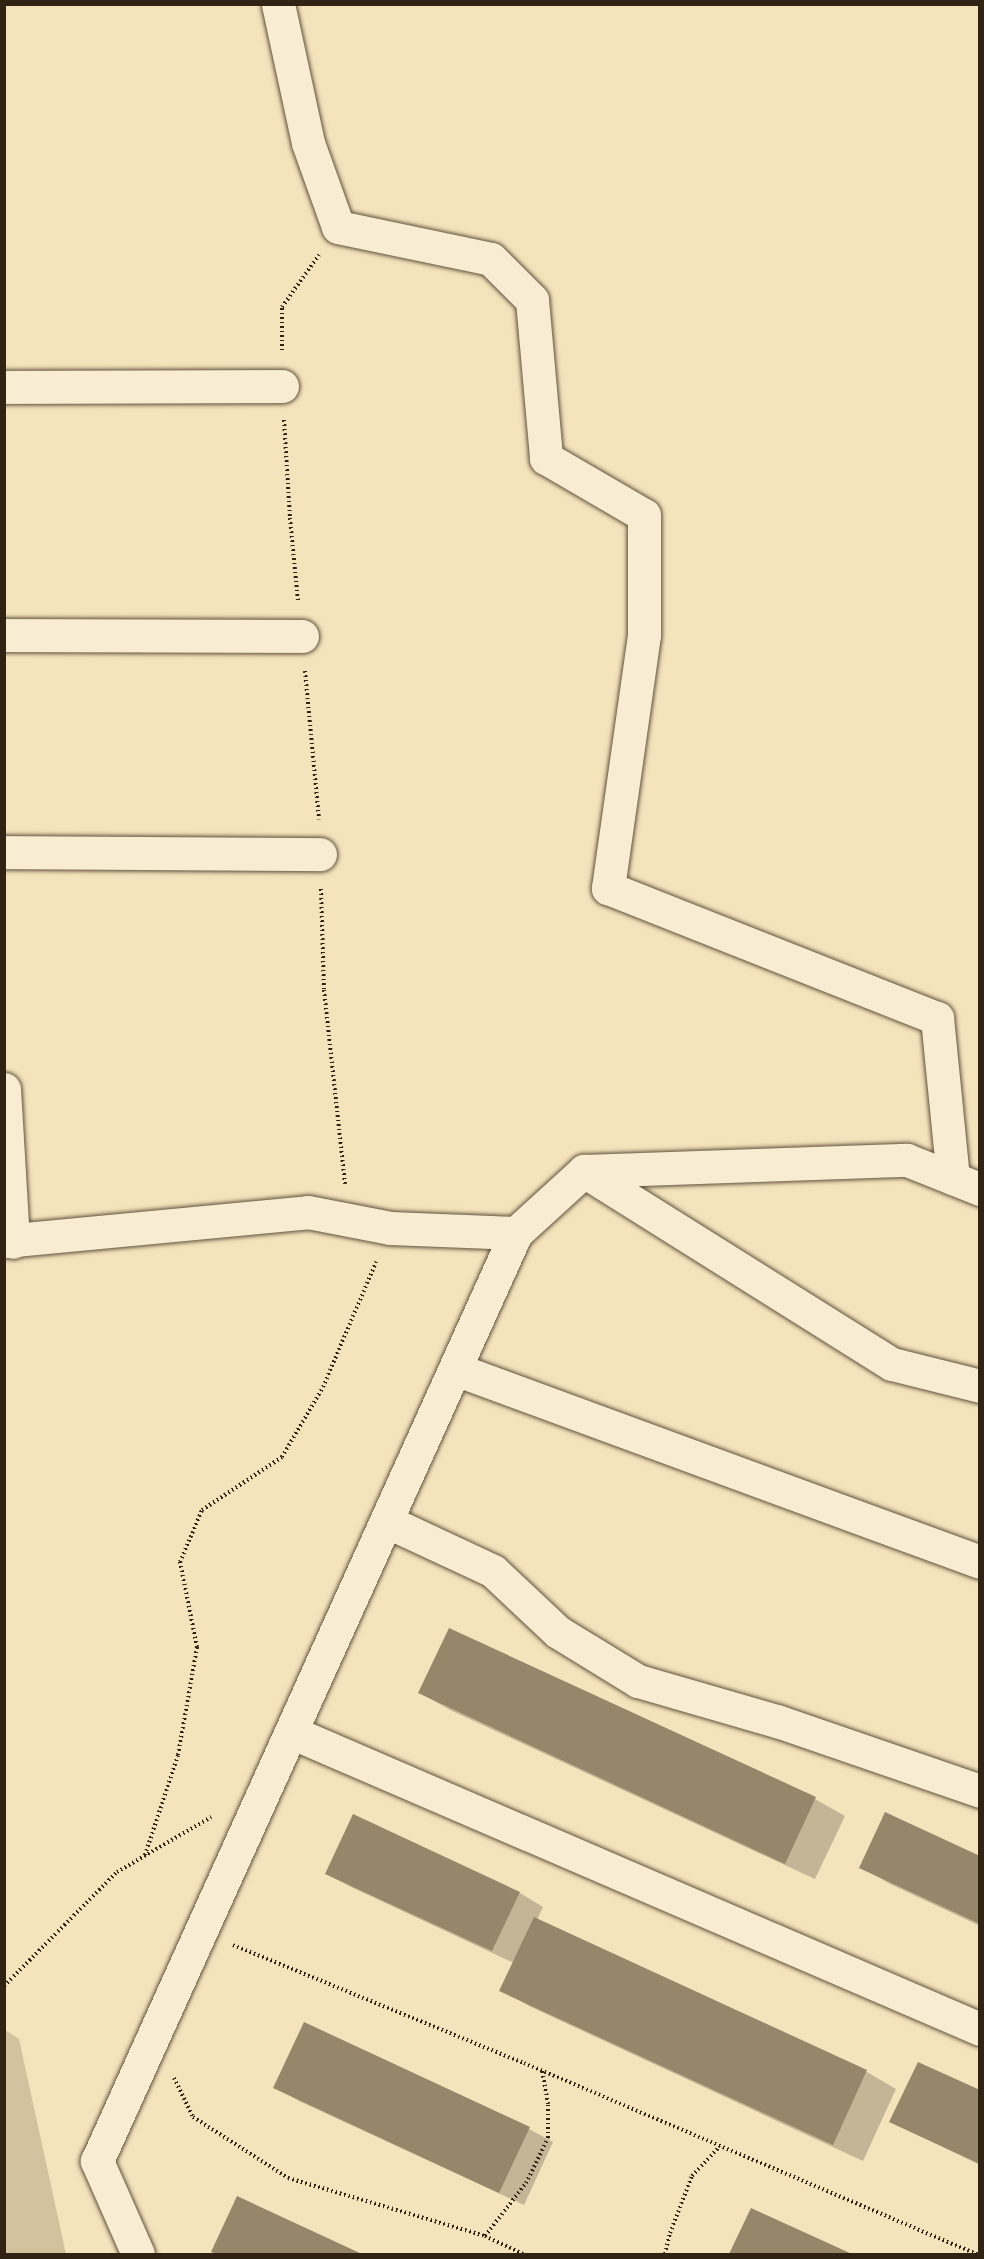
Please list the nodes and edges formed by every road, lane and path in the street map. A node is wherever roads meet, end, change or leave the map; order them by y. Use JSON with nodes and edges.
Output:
{"nodes":[{"id":1,"x":278,"y":4,"type":"edge"},
{"id":2,"x":338,"y":227,"type":"junction"},
{"id":3,"x":282,"y":386,"type":"junction"},
{"id":4,"x":4,"y":387,"type":"edge"},
{"id":5,"x":4,"y":635,"type":"edge"},
{"id":6,"x":302,"y":636,"type":"junction"},
{"id":7,"x":4,"y":852,"type":"edge"},
{"id":8,"x":320,"y":854,"type":"junction"},
{"id":9,"x":4,"y":1089,"type":"edge"},
{"id":10,"x":584,"y":1171,"type":"junction"},
{"id":11,"x":966,"y":1183,"type":"edge"},
{"id":12,"x":349,"y":1220,"type":"junction"},
{"id":13,"x":390,"y":1228,"type":"junction"},
{"id":14,"x":516,"y":1233,"type":"junction"},
{"id":15,"x":9,"y":1242,"type":"edge"},
{"id":16,"x":455,"y":1369,"type":"junction"},
{"id":17,"x":980,"y":1386,"type":"edge"},
{"id":18,"x":386,"y":1521,"type":"junction"},
{"id":19,"x":980,"y":1562,"type":"edge"},
{"id":20,"x":291,"y":1732,"type":"junction"},
{"id":21,"x":980,"y":1791,"type":"edge"},
{"id":22,"x":216,"y":1814,"type":"dead end"},
{"id":23,"x":145,"y":1856,"type":"junction"},
{"id":24,"x":201,"y":1932,"type":"junction"},
{"id":25,"x":4,"y":1986,"type":"edge"},
{"id":26,"x":980,"y":2029,"type":"edge"},
{"id":27,"x":153,"y":2037,"type":"junction"},
{"id":28,"x":542,"y":2070,"type":"junction"},
{"id":29,"x":720,"y":2146,"type":"junction"},
{"id":30,"x":485,"y":2236,"type":"junction"},
{"id":31,"x":138,"y":2254,"type":"edge"},
{"id":32,"x":523,"y":2254,"type":"edge"},
{"id":33,"x":665,"y":2254,"type":"edge"},
{"id":34,"x":977,"y":2254,"type":"edge"}],
"edges":[{"from":1,"to":2,"type":"street"},
{"from":2,"to":3,"type":"path"},
{"from":2,"to":11,"type":"street"},
{"from":3,"to":4,"type":"street"},
{"from":3,"to":6,"type":"path"},
{"from":5,"to":6,"type":"street"},
{"from":6,"to":8,"type":"path"},
{"from":7,"to":8,"type":"street"},
{"from":8,"to":12,"type":"path"},
{"from":9,"to":15,"type":"street"},
{"from":10,"to":11,"type":"street"},
{"from":10,"to":14,"type":"street"},
{"from":10,"to":17,"type":"street"},
{"from":12,"to":13,"type":"street"},
{"from":12,"to":15,"type":"street"},
{"from":13,"to":14,"type":"street"},
{"from":13,"to":23,"type":"path"},
{"from":14,"to":16,"type":"street"},
{"from":16,"to":18,"type":"street"},
{"from":16,"to":19,"type":"street"},
{"from":18,"to":20,"type":"street"},
{"from":18,"to":21,"type":"street"},
{"from":20,"to":24,"type":"street"},
{"from":20,"to":26,"type":"street"},
{"from":22,"to":23,"type":"path"},
{"from":23,"to":25,"type":"path"},
{"from":24,"to":27,"type":"street"},
{"from":24,"to":28,"type":"path"},
{"from":27,"to":30,"type":"path"},
{"from":27,"to":31,"type":"street"},
{"from":28,"to":29,"type":"path"},
{"from":28,"to":30,"type":"path"},
{"from":29,"to":33,"type":"path"},
{"from":29,"to":34,"type":"path"},
{"from":30,"to":32,"type":"path"}]}
